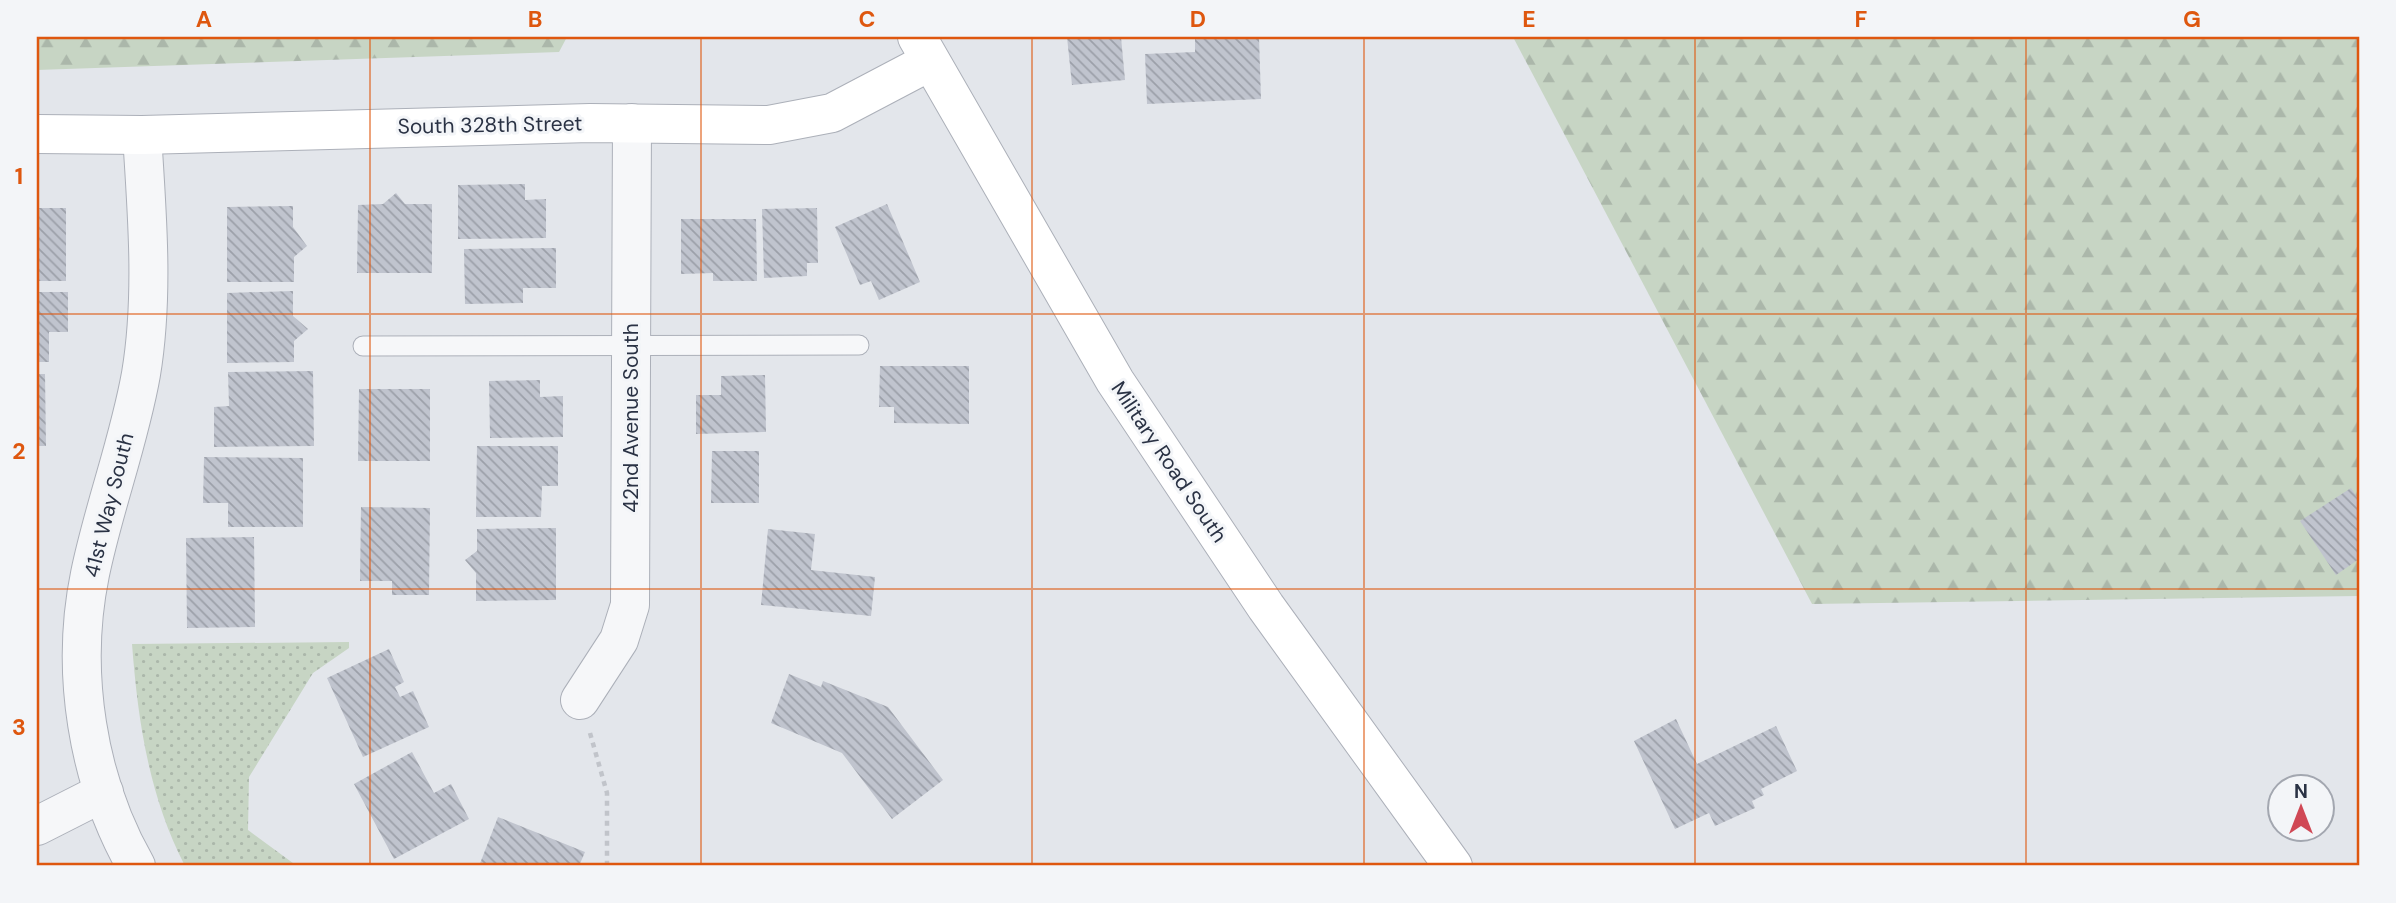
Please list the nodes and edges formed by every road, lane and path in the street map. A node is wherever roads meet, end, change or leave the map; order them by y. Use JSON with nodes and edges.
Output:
{"nodes":[{"id":1,"x":923,"y":49,"type":"edge"},
{"id":2,"x":632,"y":123,"type":"junction"},
{"id":3,"x":37,"y":134,"type":"edge"},
{"id":4,"x":142,"y":135,"type":"junction"},
{"id":5,"x":631,"y":345,"type":"junction"},
{"id":6,"x":859,"y":345,"type":"dead end"},
{"id":7,"x":363,"y":346,"type":"dead end"},
{"id":8,"x":580,"y":700,"type":"joint"},
{"id":9,"x":104,"y":792,"type":"junction"},
{"id":10,"x":37,"y":826,"type":"edge"},
{"id":11,"x":136,"y":866,"type":"edge"},
{"id":12,"x":607,"y":866,"type":"edge"},
{"id":13,"x":1452,"y":866,"type":"edge"}],
"edges":[{"from":1,"to":2,"type":"main road","name":"South 328th Street"},
{"from":1,"to":13,"type":"main road","name":"Military Road South"},
{"from":2,"to":4,"type":"main road","name":"South 328th Street"},
{"from":2,"to":5,"type":"street","name":"42nd Avenue South"},
{"from":3,"to":4,"type":"main road","name":"South 328th Street"},
{"from":4,"to":9,"type":"street","name":"41st Way South"},
{"from":5,"to":6,"type":"lane"},
{"from":5,"to":7,"type":"lane"},
{"from":5,"to":8,"type":"street","name":"42nd Avenue South"},
{"from":8,"to":12,"type":"path"},
{"from":9,"to":10,"type":"street"},
{"from":9,"to":11,"type":"street","name":"41st Way South"}]}
